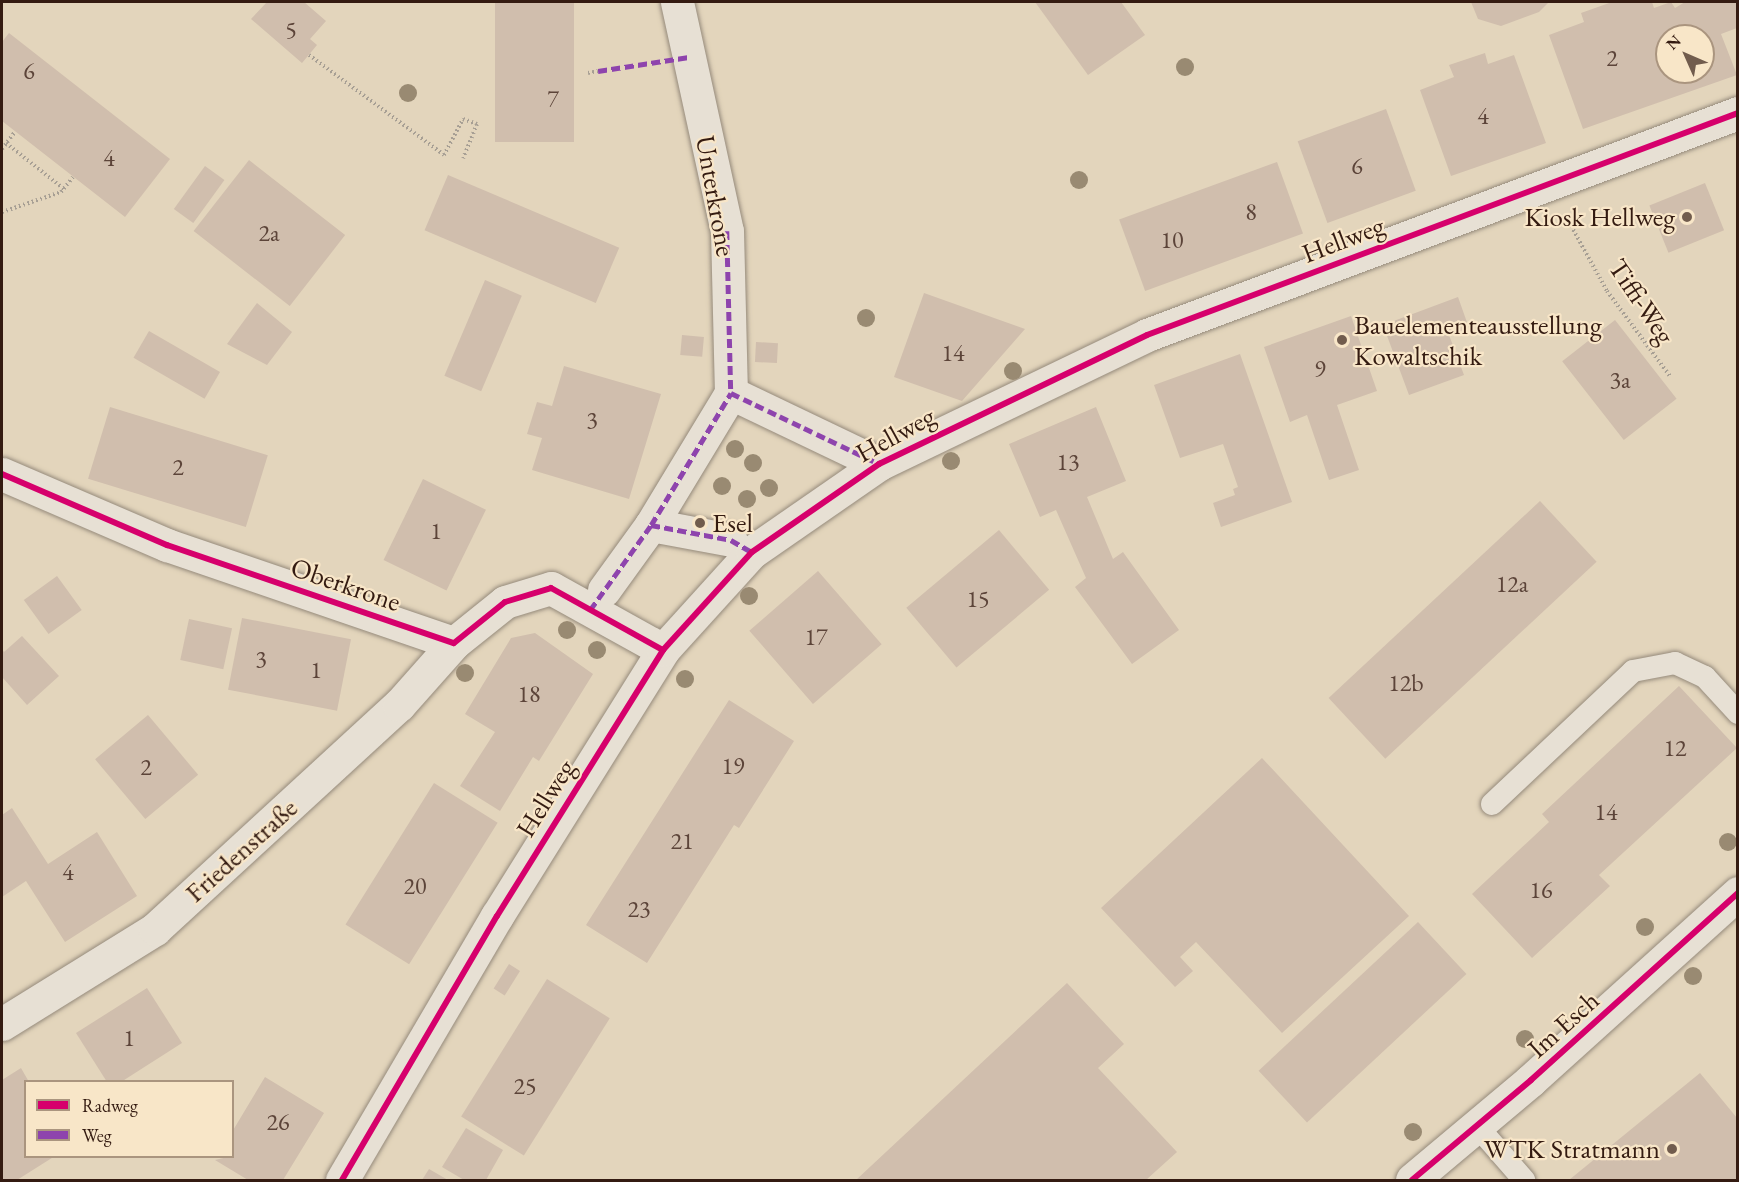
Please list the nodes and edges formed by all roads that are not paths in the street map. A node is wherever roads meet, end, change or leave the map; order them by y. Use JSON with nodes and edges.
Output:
{"nodes":[{"id":1,"x":677,"y":2,"type":"edge"},
{"id":2,"x":1737,"y":113,"type":"edge"},
{"id":3,"x":731,"y":393,"type":"junction"},
{"id":4,"x":879,"y":464,"type":"junction"},
{"id":5,"x":2,"y":474,"type":"edge"},
{"id":6,"x":651,"y":525,"type":"junction"},
{"id":7,"x":731,"y":540,"type":"dead end"},
{"id":8,"x":604,"y":591,"type":"dead end"},
{"id":9,"x":454,"y":643,"type":"junction"},
{"id":10,"x":663,"y":650,"type":"junction"},
{"id":11,"x":1737,"y":713,"type":"edge"},
{"id":12,"x":1491,"y":804,"type":"dead end"},
{"id":13,"x":1737,"y":893,"type":"edge"},
{"id":14,"x":2,"y":1024,"type":"edge"},
{"id":15,"x":1477,"y":1126,"type":"junction"},
{"id":16,"x":342,"y":1180,"type":"edge"},
{"id":17,"x":1412,"y":1180,"type":"edge"},
{"id":18,"x":1524,"y":1180,"type":"edge"}],
"edges":[{"from":1,"to":3,"type":"street","name":"Unterkrone"},
{"from":2,"to":4,"type":"street","name":"Hellweg"},
{"from":3,"to":4,"type":"street"},
{"from":3,"to":6,"type":"street"},
{"from":4,"to":10,"type":"street","name":"Hellweg"},
{"from":5,"to":9,"type":"street","name":"Oberkrone"},
{"from":6,"to":7,"type":"street"},
{"from":6,"to":8,"type":"street"},
{"from":9,"to":10,"type":"street"},
{"from":9,"to":14,"type":"street","name":"Friedenstraße"},
{"from":10,"to":16,"type":"street","name":"Hellweg"},
{"from":11,"to":12,"type":"lane"},
{"from":13,"to":15,"type":"street","name":"Im Esch"},
{"from":15,"to":17,"type":"street","name":"Im Esch"},
{"from":15,"to":18,"type":"lane"}]}
